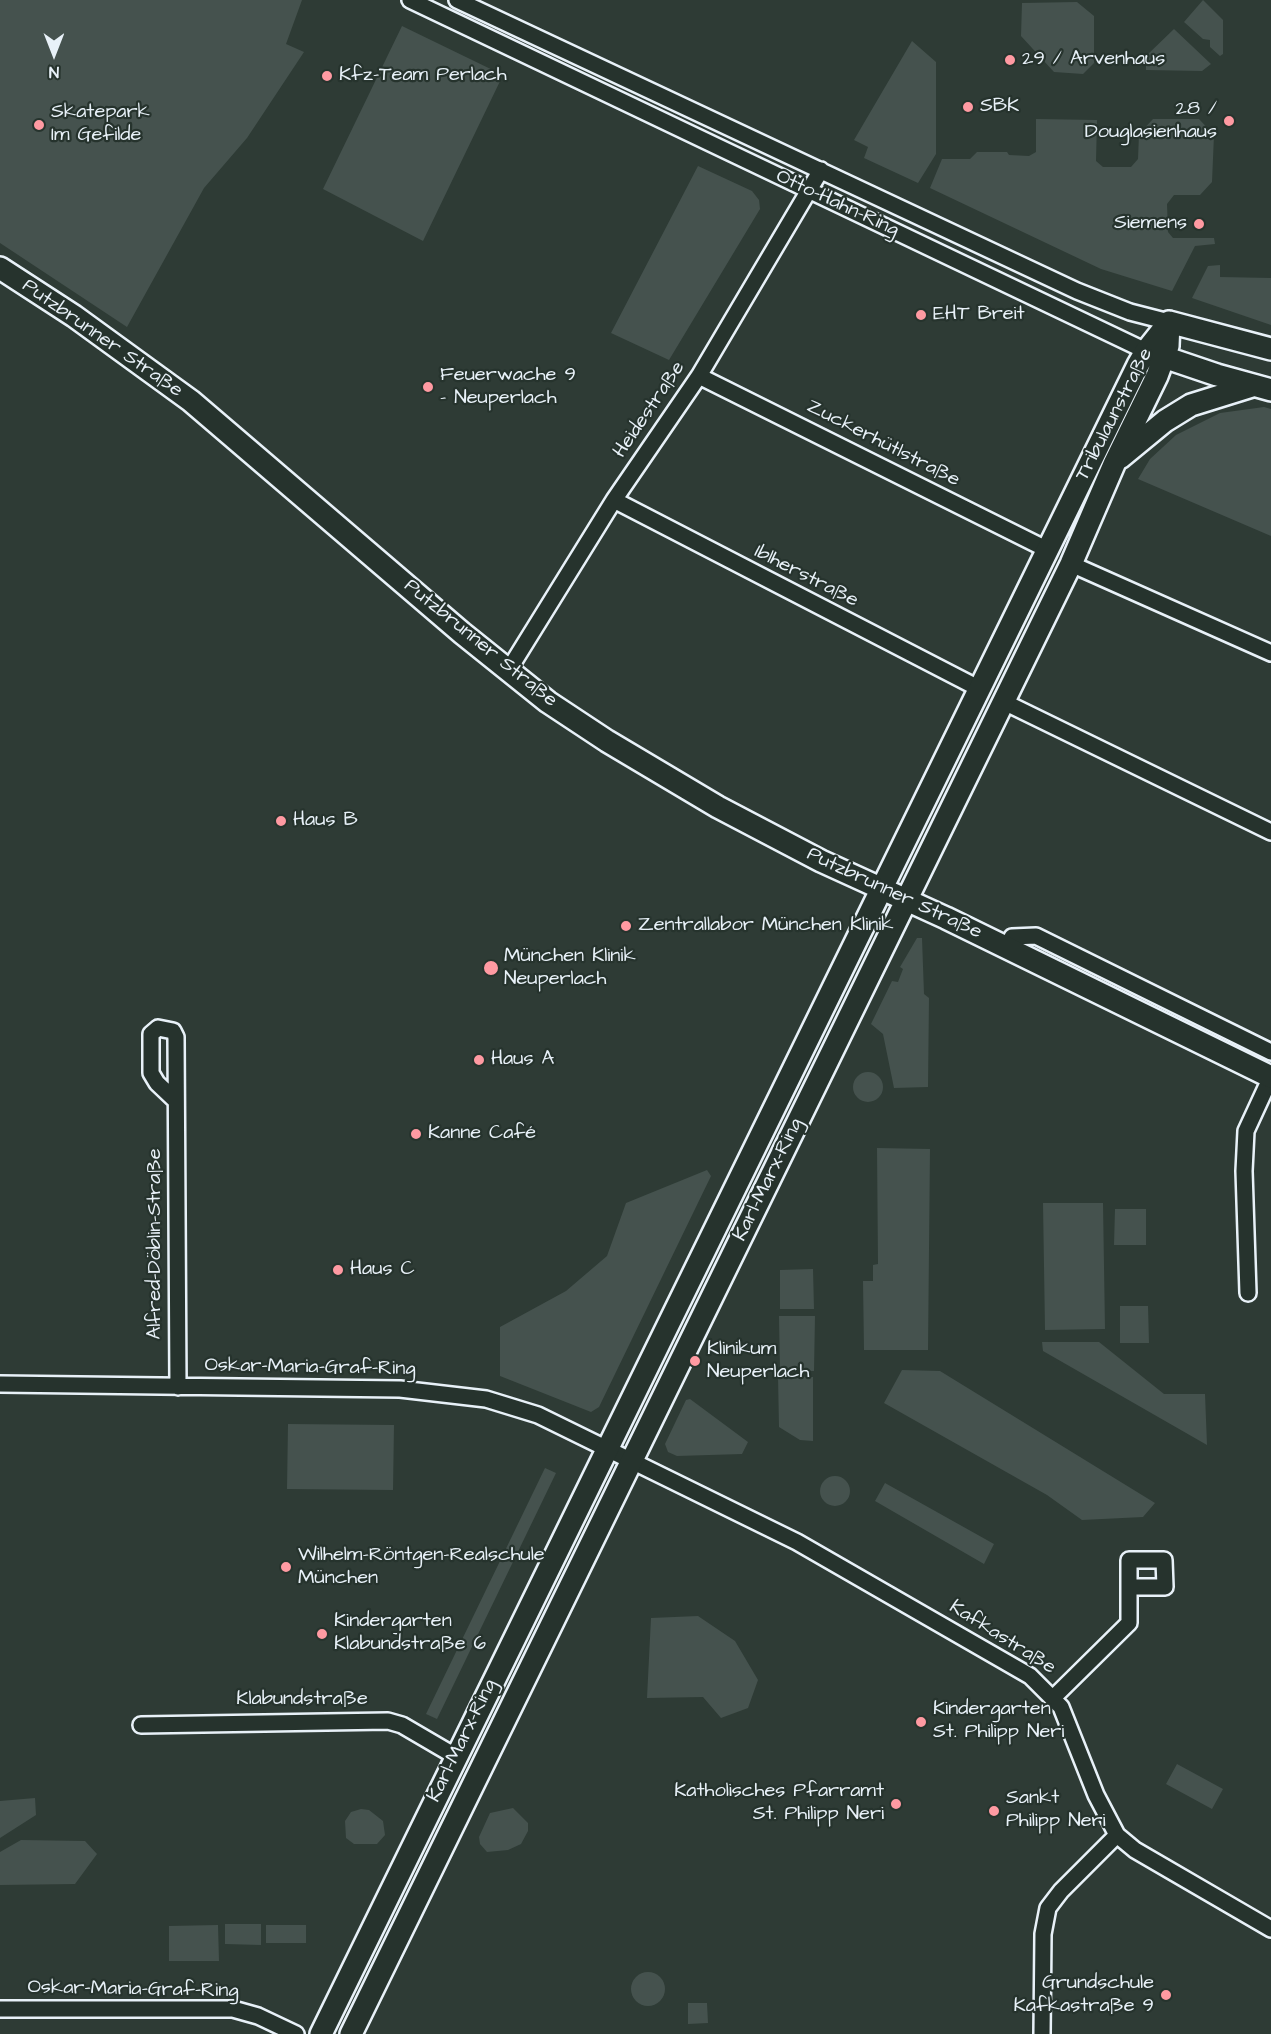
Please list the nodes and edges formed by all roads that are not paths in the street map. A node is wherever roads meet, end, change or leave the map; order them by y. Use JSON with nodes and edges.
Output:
{"nodes":[{"id":1,"x":410,"y":0,"type":"edge"},
{"id":2,"x":457,"y":0,"type":"edge"},
{"id":3,"x":821,"y":170,"type":"junction"},
{"id":4,"x":810,"y":191,"type":"junction"},
{"id":5,"x":0,"y":268,"type":"edge"},
{"id":6,"x":1169,"y":322,"type":"junction"},
{"id":7,"x":1271,"y":349,"type":"edge"},
{"id":8,"x":1155,"y":355,"type":"junction"},
{"id":9,"x":699,"y":376,"type":"junction"},
{"id":10,"x":1261,"y":388,"type":"edge"},
{"id":11,"x":1115,"y":462,"type":"junction"},
{"id":12,"x":614,"y":500,"type":"junction"},
{"id":13,"x":1048,"y":550,"type":"junction"},
{"id":14,"x":1071,"y":564,"type":"junction"},
{"id":15,"x":1271,"y":653,"type":"edge"},
{"id":16,"x":508,"y":671,"type":"junction"},
{"id":17,"x":980,"y":689,"type":"junction"},
{"id":18,"x":1002,"y":701,"type":"junction"},
{"id":19,"x":1271,"y":832,"type":"edge"},
{"id":20,"x":882,"y":889,"type":"junction"},
{"id":21,"x":904,"y":899,"type":"junction"},
{"id":22,"x":1007,"y":947,"type":"junction"},
{"id":23,"x":1271,"y":1052,"type":"edge"},
{"id":24,"x":1271,"y":1077,"type":"edge"},
{"id":25,"x":176,"y":1101,"type":"dead end"},
{"id":26,"x":1248,"y":1293,"type":"dead end"},
{"id":27,"x":0,"y":1384,"type":"edge"},
{"id":28,"x":178,"y":1387,"type":"junction"},
{"id":29,"x":608,"y":1449,"type":"junction"},
{"id":30,"x":632,"y":1461,"type":"junction"},
{"id":31,"x":1131,"y":1587,"type":"dead end"},
{"id":32,"x":1054,"y":1697,"type":"junction"},
{"id":33,"x":141,"y":1725,"type":"dead end"},
{"id":34,"x":455,"y":1756,"type":"junction"},
{"id":35,"x":1117,"y":1834,"type":"junction"},
{"id":36,"x":1271,"y":1929,"type":"edge"},
{"id":37,"x":0,"y":2009,"type":"edge"},
{"id":38,"x":296,"y":2034,"type":"edge"},
{"id":39,"x":321,"y":2034,"type":"edge"},
{"id":40,"x":351,"y":2034,"type":"edge"},
{"id":41,"x":1042,"y":2034,"type":"edge"}],
"edges":[{"from":1,"to":4,"type":"street","name":"Otto-Hahn-Ring"},
{"from":2,"to":3,"type":"street","name":"Otto-Hahn-Ring"},
{"from":3,"to":4,"type":"street","name":"Heidestraße"},
{"from":3,"to":6,"type":"street","name":"Otto-Hahn-Ring"},
{"from":4,"to":8,"type":"street","name":"Otto-Hahn-Ring"},
{"from":4,"to":9,"type":"street","name":"Heidestraße"},
{"from":5,"to":16,"type":"main road","name":"Putzbrunner Straße"},
{"from":6,"to":7,"type":"main road","name":"Otto-Hahn-Ring"},
{"from":6,"to":8,"type":"main road","name":"Tribulaunstraße"},
{"from":8,"to":10,"type":"main road","name":"Otto-Hahn-Ring"},
{"from":8,"to":11,"type":"main road","name":"Tribulaunstraße"},
{"from":8,"to":13,"type":"main road","name":"Tribulaunstraße"},
{"from":9,"to":12,"type":"street","name":"Heidestraße"},
{"from":9,"to":13,"type":"street","name":"Zuckerhütlstraße"},
{"from":10,"to":11,"type":"main road"},
{"from":11,"to":14,"type":"main road","name":"Tribulaunstraße"},
{"from":12,"to":16,"type":"street","name":"Heidestraße"},
{"from":12,"to":17,"type":"street","name":"Iblherstraße"},
{"from":13,"to":17,"type":"main road","name":"Tribulaunstraße"},
{"from":14,"to":15,"type":"street"},
{"from":14,"to":18,"type":"main road","name":"Tribulaunstraße"},
{"from":16,"to":20,"type":"main road","name":"Putzbrunner Straße"},
{"from":17,"to":20,"type":"main road","name":"Tribulaunstraße"},
{"from":18,"to":19,"type":"street"},
{"from":18,"to":21,"type":"main road","name":"Tribulaunstraße"},
{"from":20,"to":21,"type":"main road","name":"Putzbrunner Straße"},
{"from":20,"to":29,"type":"main road","name":"Karl-Marx-Ring"},
{"from":21,"to":22,"type":"main road","name":"Putzbrunner Straße"},
{"from":21,"to":30,"type":"main road","name":"Karl-Marx-Ring"},
{"from":22,"to":23,"type":"street"},
{"from":22,"to":24,"type":"main road","name":"Putzbrunner Straße"},
{"from":24,"to":26,"type":"street"},
{"from":25,"to":28,"type":"street","name":"Alfred-Döblin-Straße"},
{"from":27,"to":28,"type":"street","name":"Oskar-Maria-Graf-Ring"},
{"from":28,"to":29,"type":"street","name":"Oskar-Maria-Graf-Ring"},
{"from":29,"to":30,"type":"street"},
{"from":29,"to":34,"type":"main road","name":"Karl-Marx-Ring"},
{"from":30,"to":32,"type":"street","name":"Kafkastraße"},
{"from":30,"to":40,"type":"main road","name":"Karl-Marx-Ring"},
{"from":31,"to":32,"type":"street"},
{"from":32,"to":35,"type":"street","name":"Kafkastraße"},
{"from":33,"to":34,"type":"street","name":"Klabundstraße"},
{"from":34,"to":39,"type":"main road","name":"Karl-Marx-Ring"},
{"from":35,"to":36,"type":"street","name":"Kafkastraße"},
{"from":35,"to":41,"type":"street"},
{"from":37,"to":38,"type":"street","name":"Oskar-Maria-Graf-Ring"}]}
